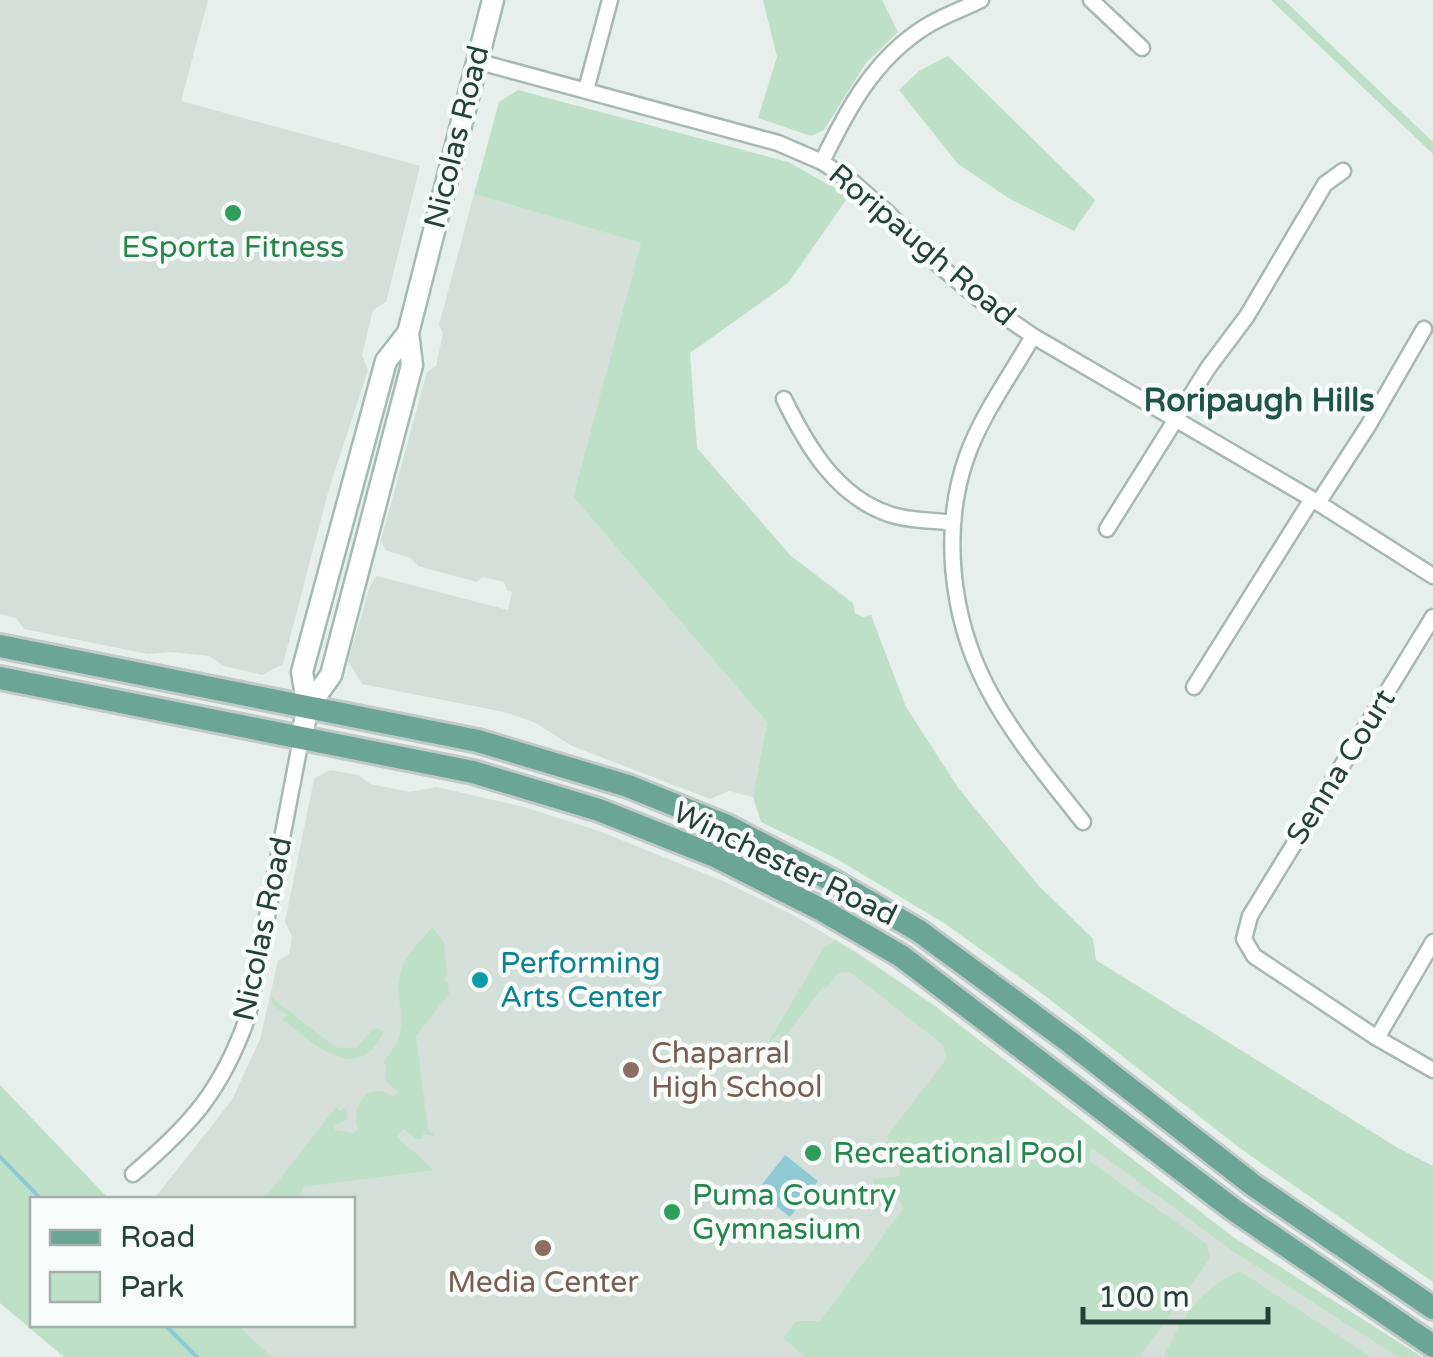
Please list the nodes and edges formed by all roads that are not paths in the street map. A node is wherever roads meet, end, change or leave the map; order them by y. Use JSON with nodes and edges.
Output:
{"nodes":[{"id":1,"x":493,"y":0,"type":"edge"},
{"id":2,"x":610,"y":0,"type":"edge"},
{"id":3,"x":982,"y":0,"type":"edge"},
{"id":4,"x":1092,"y":0,"type":"edge"},
{"id":5,"x":1142,"y":48,"type":"dead end"},
{"id":6,"x":476,"y":61,"type":"junction"},
{"id":7,"x":586,"y":90,"type":"junction"},
{"id":8,"x":822,"y":162,"type":"junction"},
{"id":9,"x":1343,"y":171,"type":"dead end"},
{"id":10,"x":1424,"y":329,"type":"dead end"},
{"id":11,"x":1033,"y":336,"type":"junction"},
{"id":12,"x":784,"y":399,"type":"dead end"},
{"id":13,"x":1176,"y":418,"type":"junction"},
{"id":14,"x":1315,"y":501,"type":"junction"},
{"id":15,"x":953,"y":523,"type":"junction"},
{"id":16,"x":1107,"y":529,"type":"dead end"},
{"id":17,"x":1433,"y":576,"type":"edge"},
{"id":18,"x":1433,"y":618,"type":"edge"},
{"id":19,"x":0,"y":646,"type":"edge"},
{"id":20,"x":0,"y":678,"type":"edge"},
{"id":21,"x":1194,"y":687,"type":"dead end"},
{"id":22,"x":308,"y":707,"type":"junction"},
{"id":23,"x":301,"y":739,"type":"junction"},
{"id":24,"x":1083,"y":822,"type":"dead end"},
{"id":25,"x":1433,"y":942,"type":"edge"},
{"id":26,"x":1377,"y":1038,"type":"junction"},
{"id":27,"x":1433,"y":1070,"type":"edge"},
{"id":28,"x":133,"y":1174,"type":"dead end"},
{"id":29,"x":1433,"y":1308,"type":"edge"},
{"id":30,"x":1433,"y":1346,"type":"edge"}],
"edges":[{"from":1,"to":6,"type":"main road","name":"Nicolas Road"},
{"from":2,"to":7,"type":"street"},
{"from":3,"to":8,"type":"street"},
{"from":4,"to":5,"type":"street"},
{"from":6,"to":7,"type":"street","name":"Roripaugh Road"},
{"from":6,"to":22,"type":"main road","name":"Nicolas Road"},
{"from":7,"to":8,"type":"street","name":"Roripaugh Road"},
{"from":8,"to":11,"type":"street","name":"Roripaugh Road"},
{"from":9,"to":13,"type":"street"},
{"from":10,"to":14,"type":"street"},
{"from":11,"to":13,"type":"street","name":"Roripaugh Road"},
{"from":11,"to":15,"type":"street"},
{"from":12,"to":15,"type":"street"},
{"from":13,"to":14,"type":"street","name":"Roripaugh Road"},
{"from":13,"to":16,"type":"street"},
{"from":14,"to":17,"type":"street","name":"Roripaugh Road"},
{"from":14,"to":21,"type":"street"},
{"from":15,"to":24,"type":"street"},
{"from":18,"to":26,"type":"street","name":"Senna Court"},
{"from":19,"to":22,"type":"main road","name":"Winchester Road"},
{"from":20,"to":23,"type":"main road","name":"Winchester Road"},
{"from":22,"to":23,"type":"main road","name":"Nicolas Road"},
{"from":22,"to":29,"type":"main road","name":"Winchester Road"},
{"from":23,"to":28,"type":"street","name":"Nicolas Road"},
{"from":23,"to":30,"type":"main road","name":"Winchester Road"},
{"from":25,"to":26,"type":"street"},
{"from":26,"to":27,"type":"street"}]}
